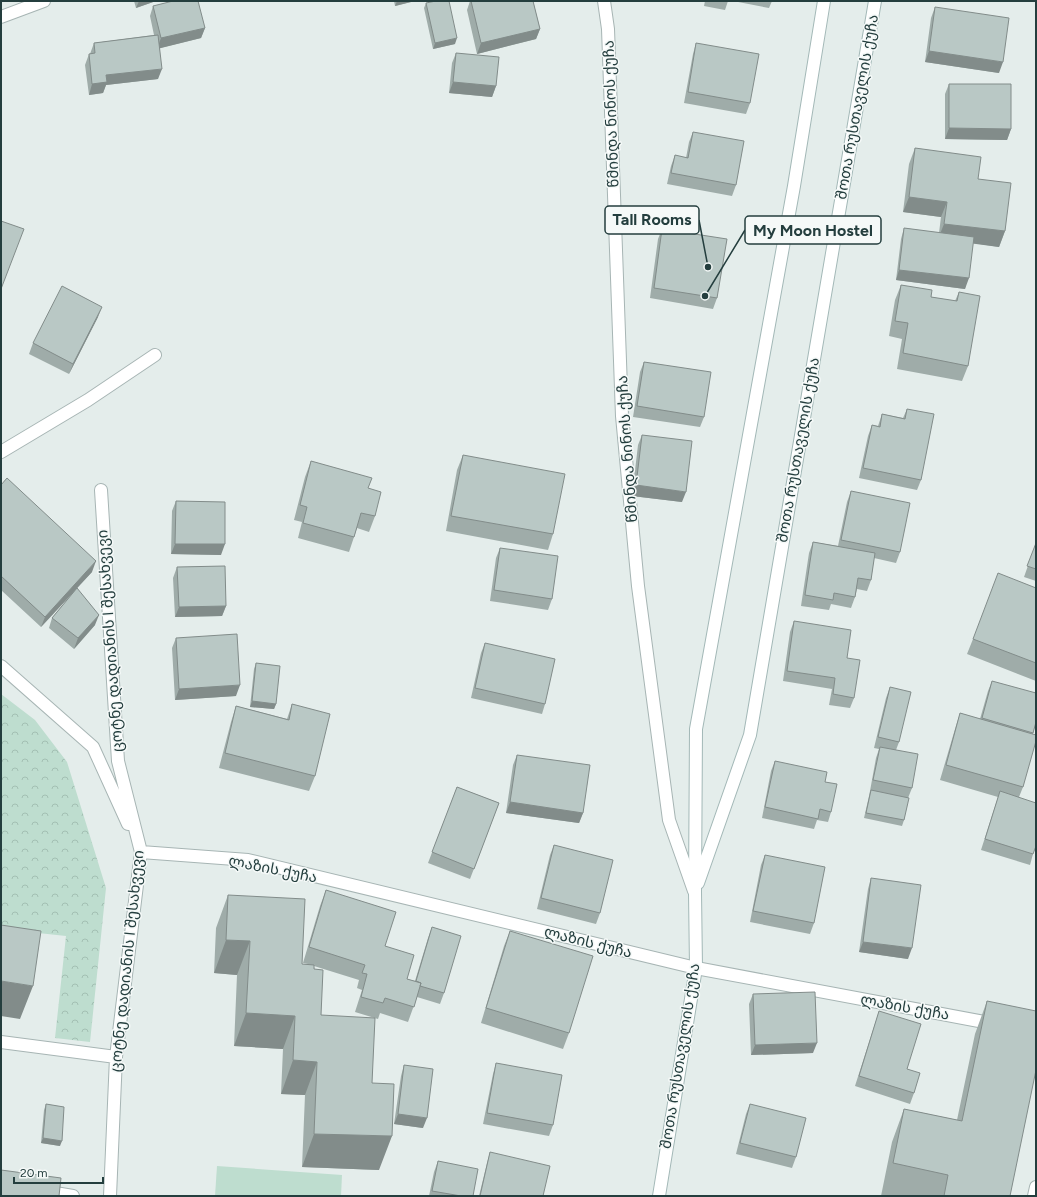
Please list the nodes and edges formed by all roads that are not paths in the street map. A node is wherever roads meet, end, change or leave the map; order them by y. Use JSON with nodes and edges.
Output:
{"nodes":[{"id":1,"x":44,"y":1,"type":"edge"},
{"id":2,"x":604,"y":1,"type":"edge"},
{"id":3,"x":824,"y":1,"type":"edge"},
{"id":4,"x":875,"y":1,"type":"edge"},
{"id":5,"x":1,"y":17,"type":"edge"},
{"id":6,"x":155,"y":355,"type":"dead end"},
{"id":7,"x":1,"y":452,"type":"edge"},
{"id":8,"x":101,"y":490,"type":"dead end"},
{"id":9,"x":1,"y":666,"type":"edge"},
{"id":10,"x":141,"y":852,"type":"junction"},
{"id":11,"x":694,"y":892,"type":"junction"},
{"id":12,"x":696,"y":968,"type":"junction"},
{"id":13,"x":1005,"y":1025,"type":"edge"},
{"id":14,"x":1,"y":1042,"type":"edge"},
{"id":15,"x":116,"y":1057,"type":"junction"},
{"id":16,"x":1036,"y":1187,"type":"edge"},
{"id":17,"x":30,"y":1189,"type":"edge"},
{"id":18,"x":58,"y":1195,"type":"edge"},
{"id":19,"x":73,"y":1196,"type":"edge"},
{"id":20,"x":110,"y":1196,"type":"edge"},
{"id":21,"x":659,"y":1196,"type":"edge"},
{"id":22,"x":1034,"y":1196,"type":"edge"}],
"edges":[{"from":1,"to":5,"type":"street"},
{"from":2,"to":11,"type":"street","name":"წმინდა ნინოს ქუჩა"},
{"from":3,"to":11,"type":"street","name":"შოთა რუსთაველის ქუჩა"},
{"from":4,"to":11,"type":"street","name":"შოთა რუსთაველის ქუჩა"},
{"from":6,"to":7,"type":"street"},
{"from":8,"to":10,"type":"street","name":"ცოტნე დადიანის I შესახვევი"},
{"from":9,"to":10,"type":"street"},
{"from":10,"to":12,"type":"street","name":"ლაზის ქუჩა"},
{"from":10,"to":15,"type":"street","name":"ცოტნე დადიანის I შესახვევი"},
{"from":11,"to":12,"type":"street","name":"შოთა რუსთაველის ქუჩა"},
{"from":12,"to":13,"type":"street","name":"ლაზის ქუჩა"},
{"from":12,"to":21,"type":"street","name":"შოთა რუსთაველის ქუჩა"},
{"from":14,"to":15,"type":"street"},
{"from":15,"to":20,"type":"street","name":"ცოტნე დადიანის I შესახვევი"},
{"from":16,"to":22,"type":"street"},
{"from":17,"to":18,"type":"street"},
{"from":18,"to":19,"type":"street"}]}
